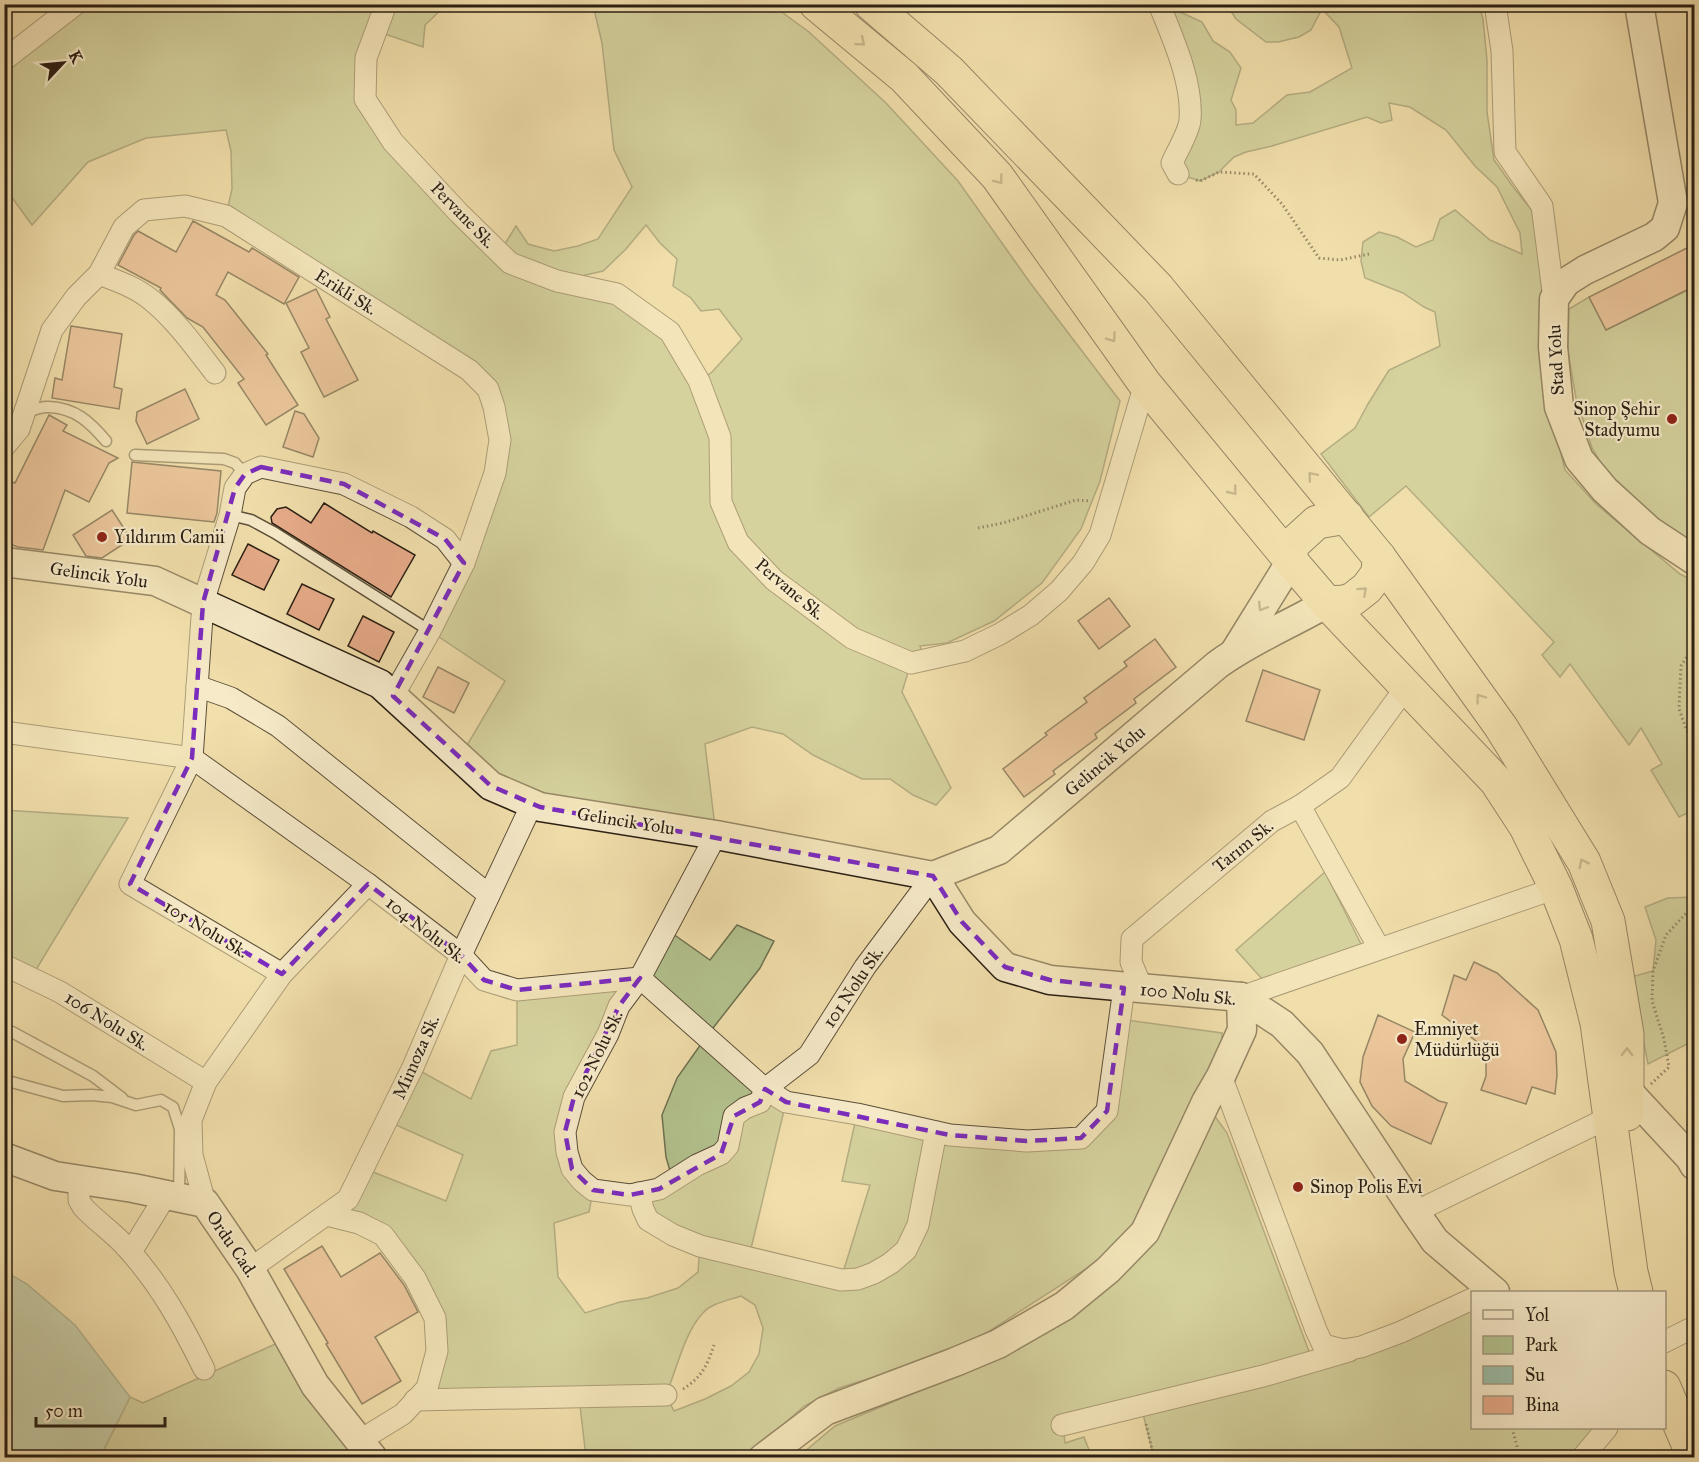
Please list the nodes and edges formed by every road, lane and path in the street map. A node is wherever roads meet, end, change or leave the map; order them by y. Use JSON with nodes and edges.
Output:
{"nodes":[{"id":1,"x":76,"y":4,"type":"edge"},
{"id":2,"x":386,"y":4,"type":"edge"},
{"id":3,"x":816,"y":4,"type":"edge"},
{"id":4,"x":871,"y":4,"type":"edge"},
{"id":5,"x":1159,"y":4,"type":"edge"},
{"id":6,"x":1495,"y":4,"type":"edge"},
{"id":7,"x":1639,"y":4,"type":"edge"},
{"id":8,"x":7,"y":54,"type":"edge"},
{"id":9,"x":1178,"y":174,"type":"joint"},
{"id":10,"x":1369,"y":254,"type":"dead end"},
{"id":11,"x":99,"y":274,"type":"junction"},
{"id":12,"x":1554,"y":298,"type":"junction"},
{"id":13,"x":215,"y":373,"type":"dead end"},
{"id":14,"x":1145,"y":384,"type":"junction"},
{"id":15,"x":25,"y":412,"type":"junction"},
{"id":16,"x":106,"y":441,"type":"dead end"},
{"id":17,"x":4,"y":447,"type":"edge"},
{"id":18,"x":135,"y":455,"type":"dead end"},
{"id":19,"x":244,"y":474,"type":"junction"},
{"id":20,"x":1110,"y":501,"type":"junction"},
{"id":21,"x":230,"y":515,"type":"junction"},
{"id":22,"x":1347,"y":517,"type":"junction"},
{"id":23,"x":978,"y":528,"type":"dead end"},
{"id":24,"x":1379,"y":557,"type":"junction"},
{"id":25,"x":1695,"y":560,"type":"edge"},
{"id":26,"x":1291,"y":561,"type":"junction"},
{"id":27,"x":4,"y":562,"type":"edge"},
{"id":28,"x":464,"y":563,"type":"junction"},
{"id":29,"x":203,"y":603,"type":"junction"},
{"id":30,"x":1327,"y":603,"type":"junction"},
{"id":31,"x":430,"y":631,"type":"junction"},
{"id":32,"x":1695,"y":641,"type":"edge"},
{"id":33,"x":1234,"y":653,"type":"junction"},
{"id":34,"x":197,"y":686,"type":"junction"},
{"id":35,"x":1406,"y":687,"type":"junction"},
{"id":36,"x":393,"y":696,"type":"junction"},
{"id":37,"x":4,"y":732,"type":"edge"},
{"id":38,"x":1695,"y":750,"type":"edge"},
{"id":39,"x":192,"y":758,"type":"junction"},
{"id":40,"x":532,"y":804,"type":"junction"},
{"id":41,"x":1300,"y":806,"type":"junction"},
{"id":42,"x":716,"y":835,"type":"junction"},
{"id":43,"x":933,"y":876,"type":"junction"},
{"id":44,"x":368,"y":884,"type":"junction"},
{"id":45,"x":1556,"y":888,"type":"junction"},
{"id":46,"x":489,"y":895,"type":"junction"},
{"id":47,"x":1695,"y":910,"type":"edge"},
{"id":48,"x":1379,"y":948,"type":"junction"},
{"id":49,"x":461,"y":955,"type":"junction"},
{"id":50,"x":4,"y":965,"type":"edge"},
{"id":51,"x":282,"y":974,"type":"junction"},
{"id":52,"x":640,"y":978,"type":"junction"},
{"id":53,"x":1133,"y":988,"type":"junction"},
{"id":54,"x":1241,"y":997,"type":"junction"},
{"id":55,"x":12,"y":1032,"type":"dead end"},
{"id":56,"x":1221,"y":1076,"type":"junction"},
{"id":57,"x":4,"y":1080,"type":"edge"},
{"id":58,"x":206,"y":1082,"type":"junction"},
{"id":59,"x":765,"y":1089,"type":"junction"},
{"id":60,"x":1627,"y":1090,"type":"junction"},
{"id":61,"x":127,"y":1103,"type":"junction"},
{"id":62,"x":1610,"y":1118,"type":"junction"},
{"id":63,"x":936,"y":1132,"type":"junction"},
{"id":64,"x":4,"y":1157,"type":"edge"},
{"id":65,"x":1693,"y":1160,"type":"edge"},
{"id":66,"x":78,"y":1180,"type":"junction"},
{"id":67,"x":639,"y":1193,"type":"junction"},
{"id":68,"x":183,"y":1198,"type":"junction"},
{"id":69,"x":1415,"y":1212,"type":"junction"},
{"id":70,"x":327,"y":1215,"type":"junction"},
{"id":71,"x":1626,"y":1236,"type":"junction"},
{"id":72,"x":131,"y":1252,"type":"junction"},
{"id":73,"x":250,"y":1269,"type":"junction"},
{"id":74,"x":1484,"y":1291,"type":"edge"},
{"id":75,"x":1636,"y":1291,"type":"edge"},
{"id":76,"x":1471,"y":1301,"type":"edge"},
{"id":77,"x":1695,"y":1327,"type":"edge"},
{"id":78,"x":1666,"y":1342,"type":"edge"},
{"id":79,"x":714,"y":1346,"type":"dead end"},
{"id":80,"x":1361,"y":1347,"type":"junction"},
{"id":81,"x":204,"y":1369,"type":"dead end"},
{"id":82,"x":1666,"y":1393,"type":"edge"},
{"id":83,"x":666,"y":1395,"type":"joint"},
{"id":84,"x":415,"y":1400,"type":"junction"},
{"id":85,"x":1141,"y":1405,"type":"junction"},
{"id":86,"x":1062,"y":1425,"type":"dead end"},
{"id":87,"x":1512,"y":1429,"type":"edge"},
{"id":88,"x":1606,"y":1429,"type":"edge"},
{"id":89,"x":366,"y":1449,"type":"edge"},
{"id":90,"x":763,"y":1458,"type":"edge"},
{"id":91,"x":1154,"y":1458,"type":"edge"},
{"id":92,"x":1518,"y":1458,"type":"edge"},
{"id":93,"x":1582,"y":1458,"type":"edge"},
{"id":94,"x":1695,"y":1458,"type":"edge"}],
"edges":[{"from":1,"to":8,"type":"street"},
{"from":2,"to":20,"type":"street","name":"Pervane Sk."},
{"from":3,"to":14,"type":"highway","one_way":true},
{"from":22,"to":4,"type":"highway","one_way":true},
{"from":5,"to":9,"type":"street"},
{"from":6,"to":12,"type":"street"},
{"from":7,"to":12,"type":"street","name":"Stad Yolu"},
{"from":9,"to":10,"type":"path"},
{"from":11,"to":13,"type":"street"},
{"from":11,"to":15,"type":"street","name":"Erikli Sk."},
{"from":11,"to":28,"type":"street","name":"Erikli Sk."},
{"from":12,"to":25,"type":"street","name":"Stad Yolu"},
{"from":14,"to":20,"type":"street","name":"Pervane Sk."},
{"from":14,"to":26,"type":"highway","one_way":true},
{"from":15,"to":16,"type":"lane"},
{"from":15,"to":17,"type":"street","name":"Erikli Sk."},
{"from":18,"to":19,"type":"lane"},
{"from":19,"to":21,"type":"street"},
{"from":19,"to":28,"type":"street"},
{"from":20,"to":23,"type":"path"},
{"from":21,"to":29,"type":"street"},
{"from":21,"to":31,"type":"lane"},
{"from":22,"to":24,"type":"highway"},
{"from":22,"to":26,"type":"highway"},
{"from":30,"to":24,"type":"highway","one_way":true},
{"from":60,"to":24,"type":"highway","one_way":true},
{"from":26,"to":30,"type":"highway"},
{"from":26,"to":33,"type":"street","one_way":true},
{"from":27,"to":29,"type":"street","name":"Gelincik Yolu"},
{"from":28,"to":31,"type":"street","name":"Erikli Sk."},
{"from":29,"to":34,"type":"street"},
{"from":29,"to":36,"type":"street","name":"Gelincik Yolu"},
{"from":30,"to":33,"type":"street"},
{"from":30,"to":35,"type":"highway"},
{"from":31,"to":36,"type":"street","name":"Erikli Sk."},
{"from":32,"to":38,"type":"path"},
{"from":33,"to":43,"type":"street","name":"Gelincik Yolu"},
{"from":34,"to":39,"type":"street"},
{"from":34,"to":46,"type":"street"},
{"from":35,"to":41,"type":"street","name":"Tarım Sk."},
{"from":35,"to":45,"type":"highway"},
{"from":36,"to":40,"type":"street","name":"Gelincik Yolu"},
{"from":37,"to":39,"type":"street"},
{"from":39,"to":44,"type":"street","name":"104 Nolu Sk."},
{"from":39,"to":51,"type":"street","name":"105 Nolu Sk."},
{"from":40,"to":42,"type":"street","name":"Gelincik Yolu"},
{"from":40,"to":46,"type":"street","name":"Mimoza Sk."},
{"from":41,"to":48,"type":"street"},
{"from":41,"to":53,"type":"street","name":"Tarım Sk."},
{"from":42,"to":43,"type":"street","name":"Gelincik Yolu"},
{"from":42,"to":52,"type":"street"},
{"from":43,"to":53,"type":"street","name":"100 Nolu Sk."},
{"from":43,"to":59,"type":"street","name":"101 Nolu Sk."},
{"from":44,"to":49,"type":"street","name":"104 Nolu Sk."},
{"from":44,"to":51,"type":"street"},
{"from":45,"to":48,"type":"street"},
{"from":45,"to":62,"type":"highway"},
{"from":46,"to":49,"type":"street","name":"Mimoza Sk."},
{"from":47,"to":60,"type":"path"},
{"from":48,"to":54,"type":"street"},
{"from":49,"to":52,"type":"street","name":"104 Nolu Sk."},
{"from":49,"to":70,"type":"street","name":"Mimoza Sk."},
{"from":50,"to":58,"type":"street","name":"106 Nolu Sk."},
{"from":51,"to":58,"type":"street"},
{"from":52,"to":59,"type":"street"},
{"from":52,"to":67,"type":"street","name":"102 Nolu Sk."},
{"from":53,"to":54,"type":"street","name":"100 Nolu Sk."},
{"from":53,"to":63,"type":"street"},
{"from":54,"to":56,"type":"street"},
{"from":54,"to":69,"type":"street","name":"100 Nolu Sk."},
{"from":55,"to":61,"type":"lane"},
{"from":56,"to":80,"type":"street"},
{"from":56,"to":90,"type":"street"},
{"from":57,"to":61,"type":"lane"},
{"from":58,"to":68,"type":"street"},
{"from":59,"to":63,"type":"street"},
{"from":59,"to":67,"type":"street","name":"102 Nolu Sk."},
{"from":60,"to":65,"type":"street"},
{"from":60,"to":71,"type":"highway"},
{"from":61,"to":68,"type":"lane"},
{"from":62,"to":69,"type":"street"},
{"from":62,"to":71,"type":"highway"},
{"from":63,"to":67,"type":"street"},
{"from":64,"to":66,"type":"street"},
{"from":66,"to":68,"type":"street"},
{"from":66,"to":72,"type":"street"},
{"from":68,"to":72,"type":"street"},
{"from":68,"to":73,"type":"street","name":"Ordu Cad."},
{"from":69,"to":74,"type":"street","name":"100 Nolu Sk."},
{"from":70,"to":73,"type":"street","name":"Mimoza Sk."},
{"from":70,"to":84,"type":"street"},
{"from":71,"to":75,"type":"highway"},
{"from":72,"to":81,"type":"street"},
{"from":73,"to":89,"type":"street","name":"Ordu Cad."},
{"from":76,"to":80,"type":"street"},
{"from":77,"to":78,"type":"street"},
{"from":79,"to":83,"type":"path"},
{"from":80,"to":85,"type":"street"},
{"from":82,"to":94,"type":"highway"},
{"from":83,"to":84,"type":"street"},
{"from":84,"to":89,"type":"street"},
{"from":85,"to":86,"type":"street"},
{"from":85,"to":91,"type":"path"},
{"from":87,"to":92,"type":"path"},
{"from":88,"to":93,"type":"street"}]}
